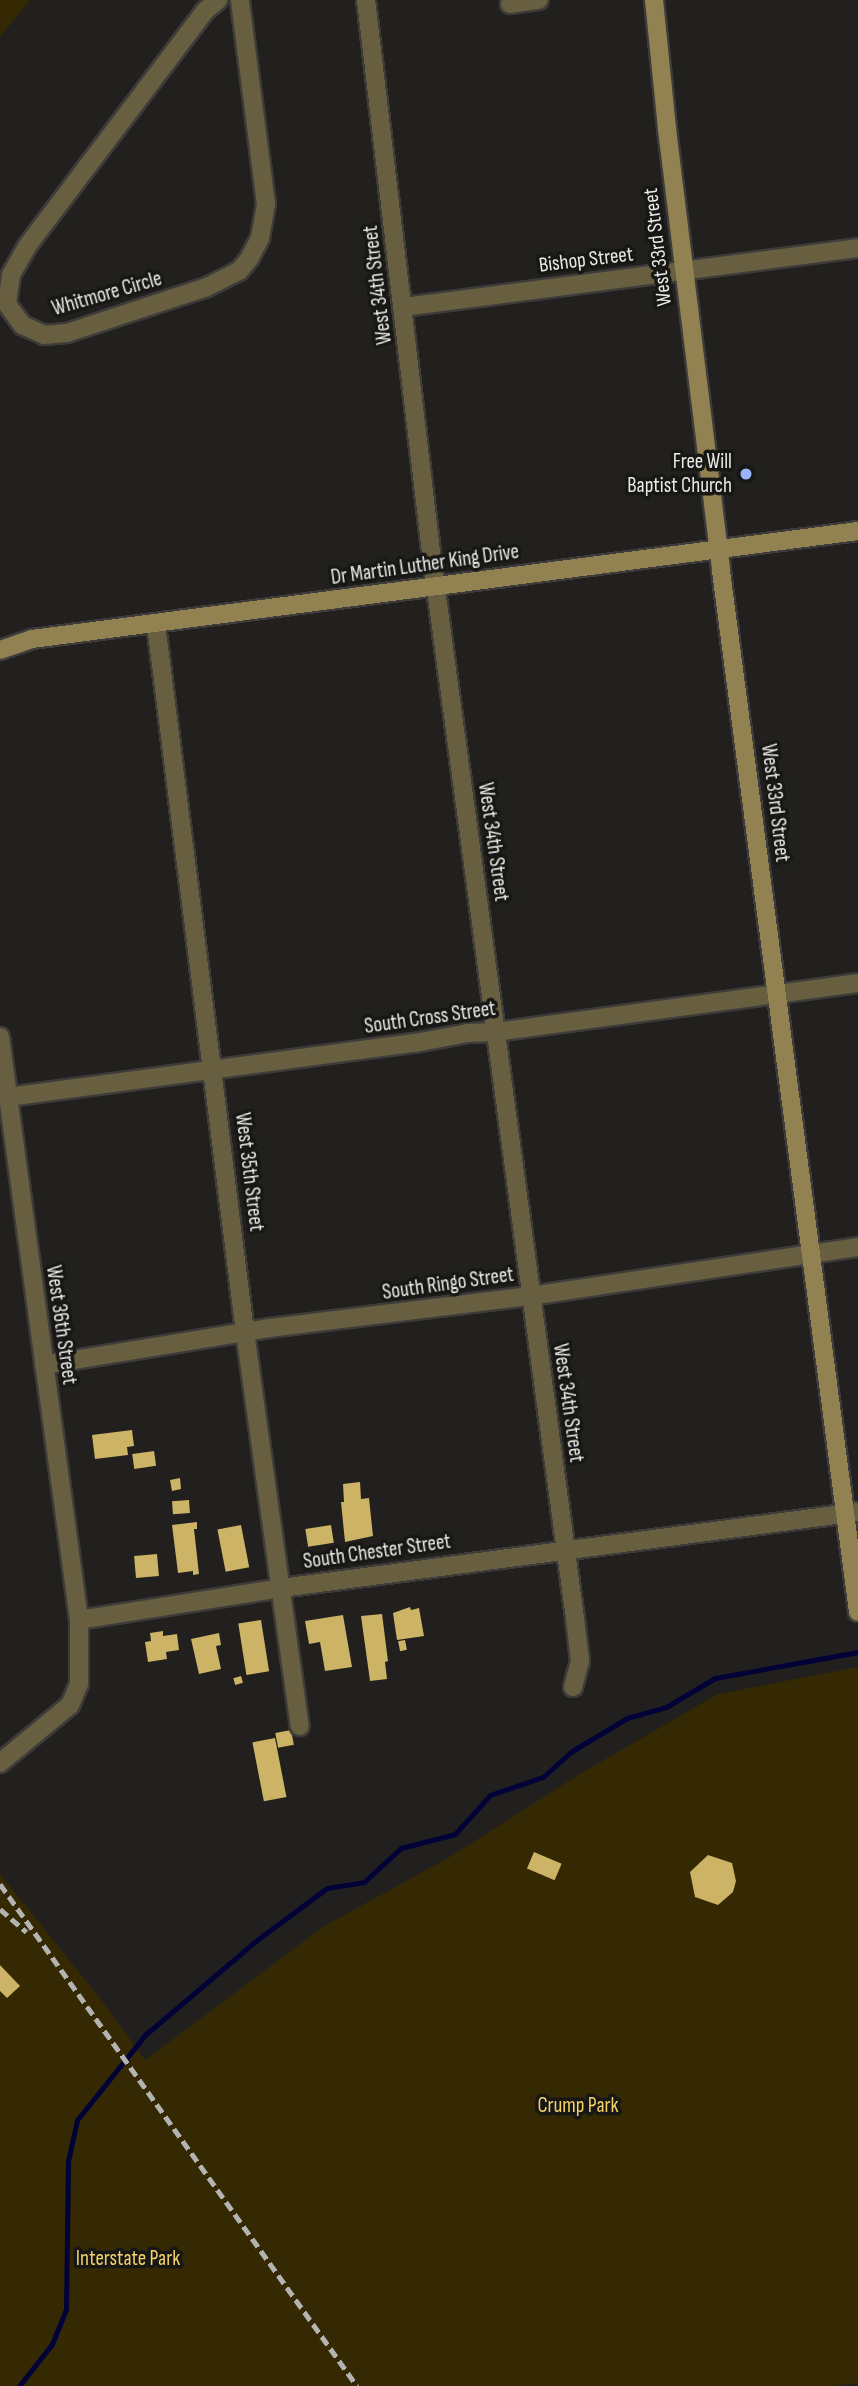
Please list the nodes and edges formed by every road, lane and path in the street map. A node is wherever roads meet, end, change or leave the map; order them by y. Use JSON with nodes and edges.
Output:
{"nodes":[{"id":1,"x":218,"y":0,"type":"edge"},
{"id":2,"x":240,"y":0,"type":"edge"},
{"id":3,"x":366,"y":0,"type":"edge"},
{"id":4,"x":540,"y":0,"type":"edge"},
{"id":5,"x":654,"y":0,"type":"edge"},
{"id":6,"x":510,"y":4,"type":"dead end"},
{"id":7,"x":858,"y":248,"type":"edge"},
{"id":8,"x":684,"y":271,"type":"junction"},
{"id":9,"x":404,"y":307,"type":"junction"},
{"id":10,"x":858,"y":531,"type":"edge"},
{"id":11,"x":719,"y":549,"type":"junction"},
{"id":12,"x":436,"y":587,"type":"junction"},
{"id":13,"x":156,"y":624,"type":"junction"},
{"id":14,"x":0,"y":650,"type":"edge"},
{"id":15,"x":858,"y":983,"type":"edge"},
{"id":16,"x":777,"y":992,"type":"junction"},
{"id":17,"x":496,"y":1032,"type":"junction"},
{"id":18,"x":0,"y":1037,"type":"edge"},
{"id":19,"x":213,"y":1070,"type":"junction"},
{"id":20,"x":8,"y":1097,"type":"junction"},
{"id":21,"x":858,"y":1247,"type":"edge"},
{"id":22,"x":811,"y":1252,"type":"junction"},
{"id":23,"x":530,"y":1296,"type":"junction"},
{"id":24,"x":245,"y":1332,"type":"junction"},
{"id":25,"x":44,"y":1365,"type":"junction"},
{"id":26,"x":852,"y":1513,"type":"edge"},
{"id":27,"x":566,"y":1550,"type":"junction"},
{"id":28,"x":281,"y":1588,"type":"junction"},
{"id":29,"x":858,"y":1612,"type":"edge"},
{"id":30,"x":79,"y":1620,"type":"junction"},
{"id":31,"x":573,"y":1687,"type":"dead end"},
{"id":32,"x":300,"y":1726,"type":"dead end"},
{"id":33,"x":0,"y":1763,"type":"edge"}],
"edges":[{"from":1,"to":2,"type":"street","name":"Whitmore Circle"},
{"from":3,"to":9,"type":"street","name":"West 34th Street"},
{"from":4,"to":6,"type":"street"},
{"from":5,"to":8,"type":"street","name":"West 33rd Street"},
{"from":7,"to":8,"type":"street","name":"Bishop Street"},
{"from":8,"to":9,"type":"street","name":"Bishop Street"},
{"from":8,"to":11,"type":"street","name":"West 33rd Street"},
{"from":9,"to":12,"type":"street","name":"West 34th Street"},
{"from":10,"to":11,"type":"street","name":"Dr Martin Luther King Drive"},
{"from":11,"to":12,"type":"street","name":"Dr Martin Luther King Drive"},
{"from":11,"to":16,"type":"street","name":"West 33rd Street"},
{"from":12,"to":13,"type":"street","name":"Dr Martin Luther King Drive"},
{"from":12,"to":17,"type":"street","name":"West 34th Street"},
{"from":13,"to":14,"type":"street","name":"Dr Martin Luther King Drive"},
{"from":13,"to":19,"type":"street","name":"West 35th Street"},
{"from":15,"to":16,"type":"street","name":"South Cross Street"},
{"from":16,"to":17,"type":"street","name":"South Cross Street"},
{"from":16,"to":22,"type":"street","name":"West 33rd Street"},
{"from":17,"to":19,"type":"street","name":"South Cross Street"},
{"from":17,"to":23,"type":"street","name":"West 34th Street"},
{"from":18,"to":20,"type":"street","name":"West 36th Street"},
{"from":19,"to":20,"type":"street","name":"South Cross Street"},
{"from":19,"to":24,"type":"street","name":"West 35th Street"},
{"from":20,"to":25,"type":"street","name":"West 36th Street"},
{"from":21,"to":22,"type":"street","name":"South Ringo Street"},
{"from":22,"to":23,"type":"street","name":"South Ringo Street"},
{"from":22,"to":26,"type":"street","name":"West 33rd Street"},
{"from":23,"to":24,"type":"street","name":"South Ringo Street"},
{"from":23,"to":27,"type":"street","name":"West 34th Street"},
{"from":24,"to":25,"type":"street","name":"South Ringo Street"},
{"from":24,"to":28,"type":"street","name":"West 35th Street"},
{"from":25,"to":30,"type":"street","name":"West 36th Street"},
{"from":26,"to":27,"type":"street","name":"South Chester Street"},
{"from":26,"to":29,"type":"street","name":"West 33rd Street"},
{"from":27,"to":28,"type":"street","name":"South Chester Street"},
{"from":27,"to":31,"type":"street","name":"West 34th Street"},
{"from":28,"to":30,"type":"street","name":"South Chester Street"},
{"from":28,"to":32,"type":"street","name":"West 35th Street"},
{"from":30,"to":33,"type":"street"}]}
